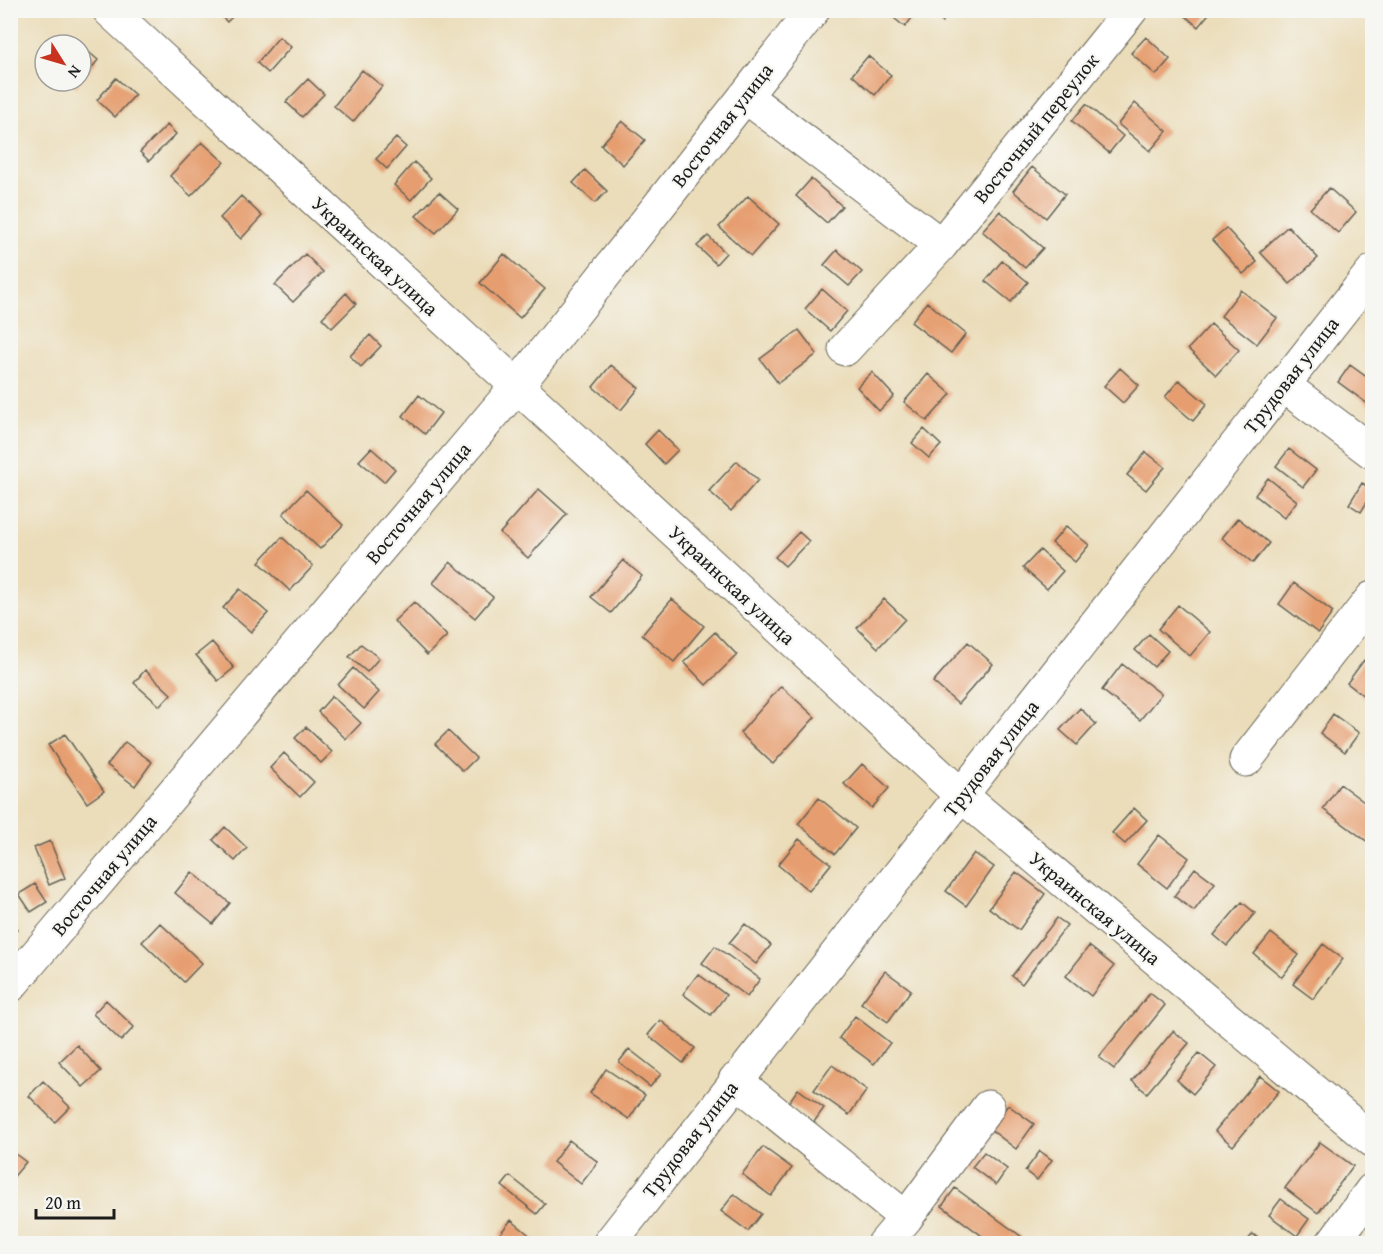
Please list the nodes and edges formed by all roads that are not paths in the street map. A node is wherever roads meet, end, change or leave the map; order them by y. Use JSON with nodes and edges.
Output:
{"nodes":[{"id":1,"x":109,"y":10,"type":"edge"},
{"id":2,"x":813,"y":10,"type":"edge"},
{"id":3,"x":1131,"y":10,"type":"edge"},
{"id":4,"x":745,"y":96,"type":"junction"},
{"id":5,"x":941,"y":245,"type":"junction"},
{"id":6,"x":1372,"y":272,"type":"edge"},
{"id":7,"x":845,"y":349,"type":"dead end"},
{"id":8,"x":1283,"y":385,"type":"junction"},
{"id":9,"x":517,"y":386,"type":"junction"},
{"id":10,"x":1372,"y":452,"type":"edge"},
{"id":11,"x":1372,"y":598,"type":"edge"},
{"id":12,"x":1246,"y":760,"type":"dead end"},
{"id":13,"x":962,"y":796,"type":"junction"},
{"id":14,"x":10,"y":986,"type":"edge"},
{"id":15,"x":735,"y":1080,"type":"junction"},
{"id":16,"x":988,"y":1107,"type":"dead end"},
{"id":17,"x":1372,"y":1140,"type":"edge"},
{"id":18,"x":1372,"y":1190,"type":"edge"},
{"id":19,"x":906,"y":1218,"type":"junction"},
{"id":20,"x":609,"y":1244,"type":"edge"},
{"id":21,"x":884,"y":1244,"type":"edge"},
{"id":22,"x":1332,"y":1244,"type":"edge"}],
"edges":[{"from":1,"to":9,"type":"street","name":"Украинская улица"},
{"from":2,"to":4,"type":"street","name":"Восточная улица"},
{"from":3,"to":5,"type":"street","name":"Восточный переулок"},
{"from":4,"to":5,"type":"street"},
{"from":4,"to":9,"type":"street","name":"Восточная улица"},
{"from":5,"to":7,"type":"street","name":"Восточный переулок"},
{"from":6,"to":8,"type":"street","name":"Трудовая улица"},
{"from":8,"to":10,"type":"street"},
{"from":8,"to":13,"type":"street","name":"Трудовая улица"},
{"from":9,"to":13,"type":"street","name":"Украинская улица"},
{"from":9,"to":14,"type":"street","name":"Восточная улица"},
{"from":11,"to":12,"type":"street"},
{"from":13,"to":15,"type":"street","name":"Трудовая улица"},
{"from":13,"to":17,"type":"street","name":"Украинская улица"},
{"from":15,"to":19,"type":"street"},
{"from":15,"to":20,"type":"street","name":"Трудовая улица"},
{"from":16,"to":19,"type":"street"},
{"from":18,"to":22,"type":"street"},
{"from":19,"to":21,"type":"street"}]}
